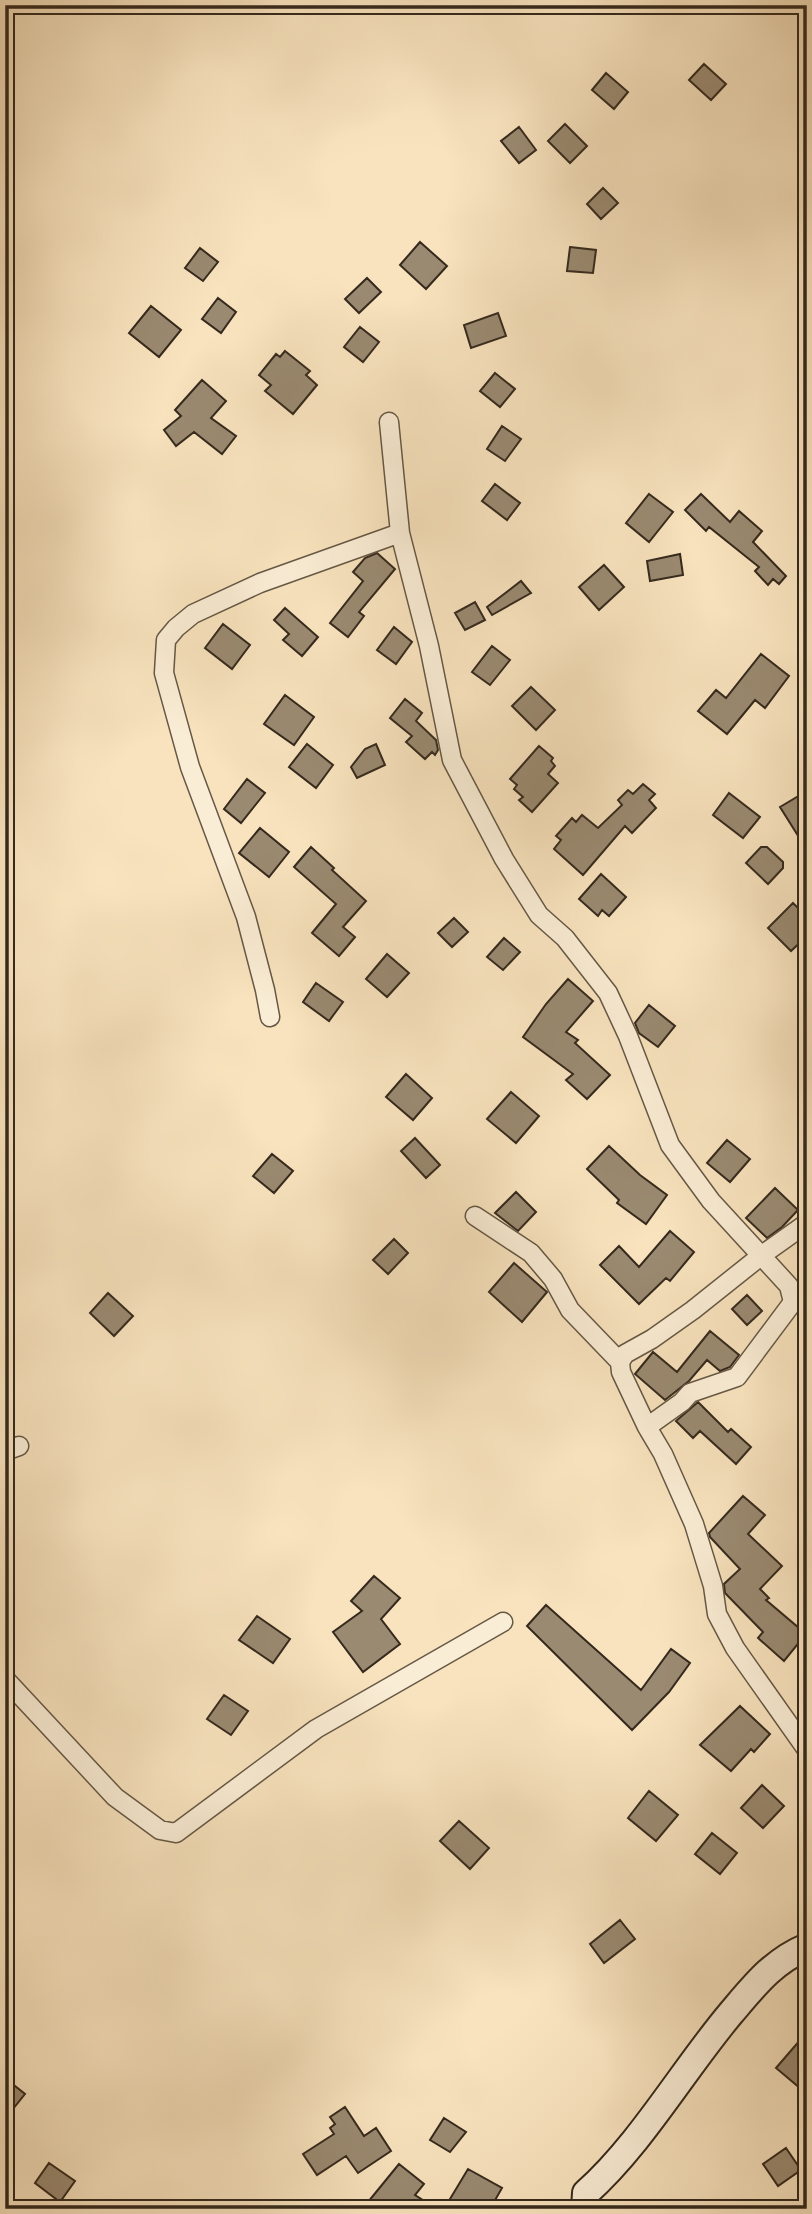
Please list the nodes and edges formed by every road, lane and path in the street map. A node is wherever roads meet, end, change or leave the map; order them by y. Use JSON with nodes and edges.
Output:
{"nodes":[{"id":1,"x":389,"y":422,"type":"dead end"},
{"id":2,"x":400,"y":533,"type":"junction"},
{"id":3,"x":270,"y":1017,"type":"dead end"},
{"id":4,"x":475,"y":1216,"type":"dead end"},
{"id":5,"x":807,"y":1223,"type":"edge"},
{"id":6,"x":762,"y":1255,"type":"junction"},
{"id":7,"x":620,"y":1362,"type":"junction"},
{"id":8,"x":648,"y":1427,"type":"junction"},
{"id":9,"x":503,"y":1622,"type":"dead end"},
{"id":10,"x":5,"y":1679,"type":"edge"},
{"id":11,"x":807,"y":1751,"type":"edge"},
{"id":12,"x":807,"y":1947,"type":"edge"},
{"id":13,"x":585,"y":2209,"type":"edge"}],
"edges":[{"from":1,"to":2,"type":"street"},
{"from":2,"to":3,"type":"street"},
{"from":2,"to":6,"type":"street"},
{"from":4,"to":7,"type":"street"},
{"from":5,"to":6,"type":"street"},
{"from":6,"to":7,"type":"street"},
{"from":6,"to":8,"type":"street"},
{"from":7,"to":8,"type":"street"},
{"from":8,"to":11,"type":"street"},
{"from":9,"to":10,"type":"street"},
{"from":12,"to":13,"type":"main road"}]}
